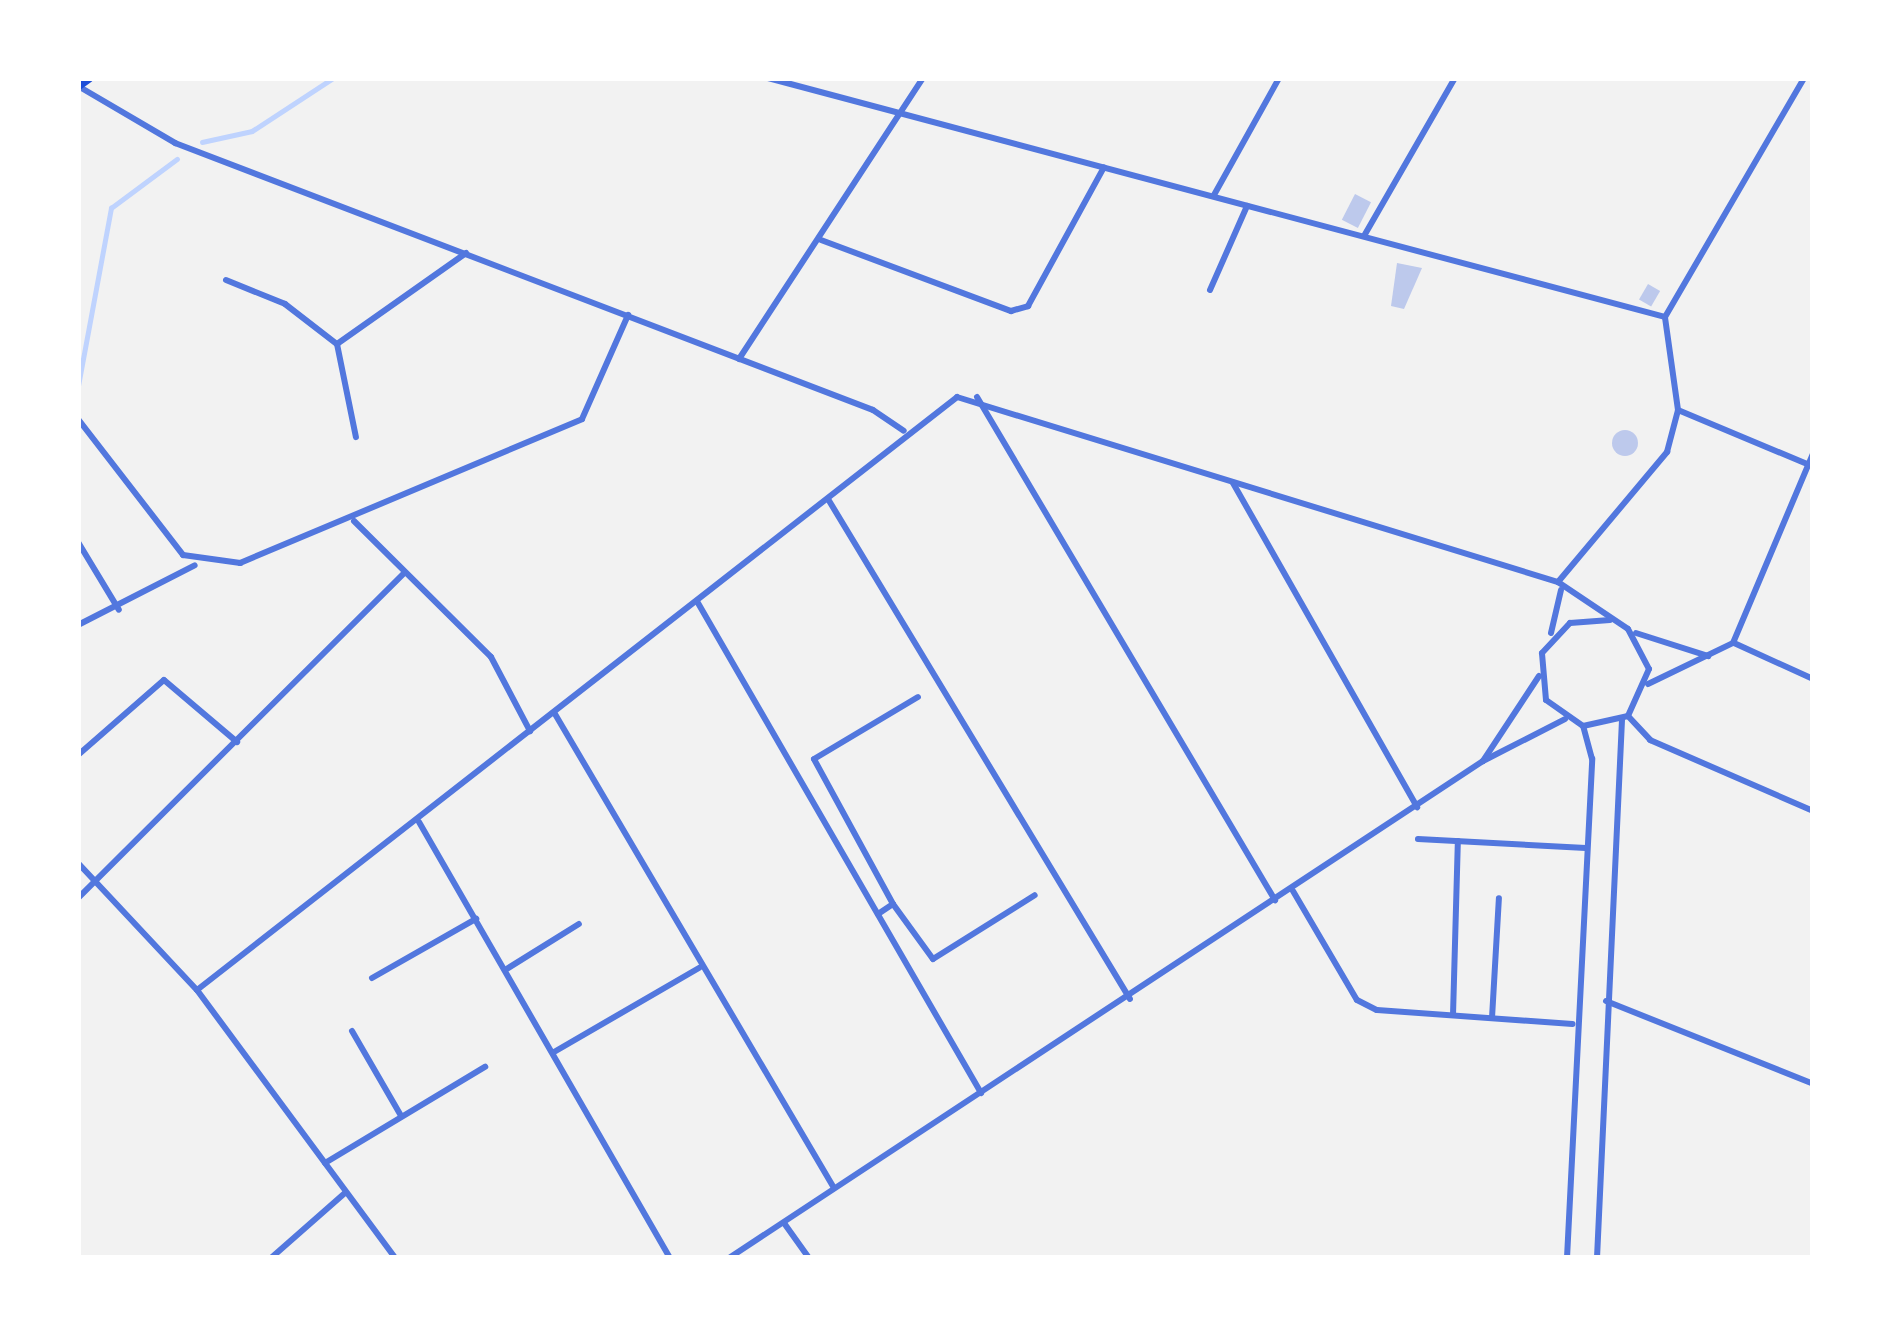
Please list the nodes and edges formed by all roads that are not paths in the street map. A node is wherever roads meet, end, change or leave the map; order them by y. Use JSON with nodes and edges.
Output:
{"nodes":[{"id":1,"x":88,"y":78,"type":"edge"},
{"id":2,"x":768,"y":78,"type":"edge"},
{"id":3,"x":923,"y":78,"type":"edge"},
{"id":4,"x":1279,"y":78,"type":"edge"},
{"id":5,"x":1455,"y":78,"type":"edge"},
{"id":6,"x":1804,"y":78,"type":"edge"},
{"id":7,"x":78,"y":85,"type":"edge"},
{"id":8,"x":900,"y":113,"type":"junction"},
{"id":9,"x":1104,"y":167,"type":"junction"},
{"id":10,"x":1213,"y":196,"type":"junction"},
{"id":11,"x":1247,"y":206,"type":"junction"},
{"id":12,"x":1364,"y":236,"type":"junction"},
{"id":13,"x":821,"y":240,"type":"junction"},
{"id":14,"x":466,"y":253,"type":"junction"},
{"id":15,"x":226,"y":280,"type":"dead end"},
{"id":16,"x":1210,"y":290,"type":"dead end"},
{"id":17,"x":628,"y":315,"type":"junction"},
{"id":18,"x":1665,"y":317,"type":"junction"},
{"id":19,"x":337,"y":344,"type":"junction"},
{"id":20,"x":739,"y":359,"type":"junction"},
{"id":21,"x":976,"y":396,"type":"junction"},
{"id":22,"x":1678,"y":410,"type":"junction"},
{"id":23,"x":78,"y":419,"type":"edge"},
{"id":24,"x":904,"y":431,"type":"junction"},
{"id":25,"x":356,"y":437,"type":"dead end"},
{"id":26,"x":1813,"y":454,"type":"edge"},
{"id":27,"x":1807,"y":464,"type":"junction"},
{"id":28,"x":1233,"y":483,"type":"junction"},
{"id":29,"x":828,"y":499,"type":"junction"},
{"id":30,"x":353,"y":520,"type":"junction"},
{"id":31,"x":78,"y":542,"type":"edge"},
{"id":32,"x":195,"y":565,"type":"junction"},
{"id":33,"x":404,"y":573,"type":"junction"},
{"id":34,"x":1560,"y":586,"type":"junction"},
{"id":35,"x":698,"y":603,"type":"junction"},
{"id":36,"x":119,"y":610,"type":"junction"},
{"id":37,"x":1610,"y":620,"type":"junction"},
{"id":38,"x":78,"y":625,"type":"edge"},
{"id":39,"x":1628,"y":629,"type":"junction"},
{"id":40,"x":1733,"y":643,"type":"junction"},
{"id":41,"x":1542,"y":653,"type":"junction"},
{"id":42,"x":1715,"y":656,"type":"junction"},
{"id":43,"x":1539,"y":675,"type":"junction"},
{"id":44,"x":1813,"y":679,"type":"edge"},
{"id":45,"x":1648,"y":684,"type":"junction"},
{"id":46,"x":918,"y":698,"type":"dead end"},
{"id":47,"x":555,"y":714,"type":"junction"},
{"id":48,"x":1625,"y":718,"type":"junction"},
{"id":49,"x":1564,"y":719,"type":"junction"},
{"id":50,"x":1583,"y":726,"type":"junction"},
{"id":51,"x":530,"y":731,"type":"junction"},
{"id":52,"x":237,"y":742,"type":"junction"},
{"id":53,"x":78,"y":755,"type":"edge"},
{"id":54,"x":1483,"y":761,"type":"junction"},
{"id":55,"x":1418,"y":808,"type":"junction"},
{"id":56,"x":1813,"y":811,"type":"edge"},
{"id":57,"x":419,"y":822,"type":"junction"},
{"id":58,"x":1418,"y":839,"type":"dead end"},
{"id":59,"x":1457,"y":841,"type":"junction"},
{"id":60,"x":1586,"y":848,"type":"junction"},
{"id":61,"x":78,"y":863,"type":"edge"},
{"id":62,"x":102,"y":886,"type":"junction"},
{"id":63,"x":1293,"y":891,"type":"junction"},
{"id":64,"x":1035,"y":895,"type":"dead end"},
{"id":65,"x":78,"y":898,"type":"edge"},
{"id":66,"x":1499,"y":898,"type":"dead end"},
{"id":67,"x":1275,"y":899,"type":"junction"},
{"id":68,"x":893,"y":904,"type":"junction"},
{"id":69,"x":878,"y":914,"type":"junction"},
{"id":70,"x":476,"y":919,"type":"junction"},
{"id":71,"x":579,"y":924,"type":"dead end"},
{"id":72,"x":699,"y":968,"type":"junction"},
{"id":73,"x":505,"y":970,"type":"junction"},
{"id":74,"x":372,"y":977,"type":"dead end"},
{"id":75,"x":197,"y":990,"type":"junction"},
{"id":76,"x":1130,"y":999,"type":"junction"},
{"id":77,"x":1606,"y":1001,"type":"junction"},
{"id":78,"x":1453,"y":1015,"type":"junction"},
{"id":79,"x":1492,"y":1018,"type":"junction"},
{"id":80,"x":1574,"y":1024,"type":"junction"},
{"id":81,"x":352,"y":1031,"type":"dead end"},
{"id":82,"x":554,"y":1052,"type":"junction"},
{"id":83,"x":484,"y":1066,"type":"dead end"},
{"id":84,"x":1813,"y":1084,"type":"edge"},
{"id":85,"x":981,"y":1094,"type":"junction"},
{"id":86,"x":401,"y":1117,"type":"junction"},
{"id":87,"x":325,"y":1163,"type":"junction"},
{"id":88,"x":834,"y":1188,"type":"junction"},
{"id":89,"x":347,"y":1192,"type":"junction"},
{"id":90,"x":784,"y":1223,"type":"junction"},
{"id":91,"x":271,"y":1258,"type":"edge"},
{"id":92,"x":395,"y":1258,"type":"edge"},
{"id":93,"x":670,"y":1258,"type":"edge"},
{"id":94,"x":728,"y":1258,"type":"edge"},
{"id":95,"x":809,"y":1258,"type":"edge"},
{"id":96,"x":1567,"y":1258,"type":"edge"},
{"id":97,"x":1597,"y":1258,"type":"edge"}],
"edges":[{"from":1,"to":7,"type":"main road"},
{"from":2,"to":8,"type":"street"},
{"from":3,"to":8,"type":"street"},
{"from":4,"to":10,"type":"street"},
{"from":5,"to":12,"type":"street"},
{"from":6,"to":18,"type":"street"},
{"from":7,"to":14,"type":"street"},
{"from":8,"to":9,"type":"street"},
{"from":8,"to":13,"type":"street"},
{"from":9,"to":10,"type":"street"},
{"from":9,"to":13,"type":"street"},
{"from":10,"to":11,"type":"street"},
{"from":11,"to":12,"type":"street"},
{"from":11,"to":16,"type":"street"},
{"from":12,"to":18,"type":"street"},
{"from":13,"to":20,"type":"street"},
{"from":14,"to":17,"type":"street"},
{"from":14,"to":19,"type":"street"},
{"from":15,"to":19,"type":"street"},
{"from":17,"to":20,"type":"street"},
{"from":17,"to":30,"type":"street"},
{"from":18,"to":22,"type":"street"},
{"from":19,"to":25,"type":"street"},
{"from":20,"to":24,"type":"street"},
{"from":21,"to":24,"type":"street"},
{"from":21,"to":28,"type":"street"},
{"from":21,"to":67,"type":"street"},
{"from":22,"to":27,"type":"street"},
{"from":22,"to":34,"type":"street"},
{"from":23,"to":32,"type":"street"},
{"from":24,"to":29,"type":"street"},
{"from":26,"to":27,"type":"street"},
{"from":27,"to":40,"type":"street"},
{"from":28,"to":34,"type":"street"},
{"from":28,"to":55,"type":"street"},
{"from":29,"to":35,"type":"street"},
{"from":29,"to":76,"type":"street"},
{"from":30,"to":32,"type":"street"},
{"from":30,"to":33,"type":"street"},
{"from":31,"to":36,"type":"street"},
{"from":32,"to":36,"type":"street"},
{"from":33,"to":51,"type":"street"},
{"from":33,"to":52,"type":"street"},
{"from":34,"to":37,"type":"street"},
{"from":34,"to":41,"type":"street"},
{"from":35,"to":47,"type":"street"},
{"from":35,"to":69,"type":"street"},
{"from":36,"to":38,"type":"street"},
{"from":37,"to":39,"type":"street"},
{"from":37,"to":41,"type":"street"},
{"from":39,"to":42,"type":"street"},
{"from":39,"to":45,"type":"street"},
{"from":40,"to":42,"type":"street"},
{"from":40,"to":44,"type":"street"},
{"from":41,"to":43,"type":"street"},
{"from":42,"to":45,"type":"street"},
{"from":43,"to":49,"type":"street"},
{"from":43,"to":54,"type":"street"},
{"from":45,"to":48,"type":"street"},
{"from":46,"to":68,"type":"street"},
{"from":47,"to":51,"type":"street"},
{"from":47,"to":72,"type":"street"},
{"from":48,"to":50,"type":"street"},
{"from":48,"to":56,"type":"street"},
{"from":48,"to":77,"type":"street"},
{"from":49,"to":50,"type":"street"},
{"from":49,"to":54,"type":"street"},
{"from":50,"to":60,"type":"street"},
{"from":51,"to":57,"type":"street"},
{"from":52,"to":53,"type":"street"},
{"from":52,"to":62,"type":"street"},
{"from":54,"to":55,"type":"street"},
{"from":55,"to":63,"type":"street"},
{"from":57,"to":70,"type":"street"},
{"from":57,"to":75,"type":"street"},
{"from":58,"to":59,"type":"street"},
{"from":59,"to":60,"type":"street"},
{"from":59,"to":78,"type":"street"},
{"from":60,"to":80,"type":"street"},
{"from":61,"to":62,"type":"street"},
{"from":62,"to":65,"type":"street"},
{"from":62,"to":75,"type":"street"},
{"from":63,"to":67,"type":"street"},
{"from":63,"to":78,"type":"street"},
{"from":64,"to":68,"type":"street"},
{"from":66,"to":79,"type":"street"},
{"from":67,"to":76,"type":"street"},
{"from":68,"to":69,"type":"street"},
{"from":69,"to":85,"type":"street"},
{"from":70,"to":73,"type":"street"},
{"from":70,"to":74,"type":"street"},
{"from":71,"to":73,"type":"street"},
{"from":72,"to":82,"type":"street"},
{"from":72,"to":88,"type":"street"},
{"from":73,"to":82,"type":"street"},
{"from":75,"to":87,"type":"street"},
{"from":76,"to":85,"type":"street"},
{"from":77,"to":84,"type":"street"},
{"from":77,"to":97,"type":"street"},
{"from":78,"to":79,"type":"street"},
{"from":79,"to":80,"type":"street"},
{"from":80,"to":96,"type":"street"},
{"from":81,"to":86,"type":"street"},
{"from":82,"to":93,"type":"street"},
{"from":83,"to":86,"type":"street"},
{"from":85,"to":88,"type":"street"},
{"from":86,"to":87,"type":"street"},
{"from":87,"to":89,"type":"street"},
{"from":88,"to":90,"type":"street"},
{"from":89,"to":91,"type":"street"},
{"from":89,"to":92,"type":"street"},
{"from":90,"to":94,"type":"street"},
{"from":90,"to":95,"type":"street"}]}
